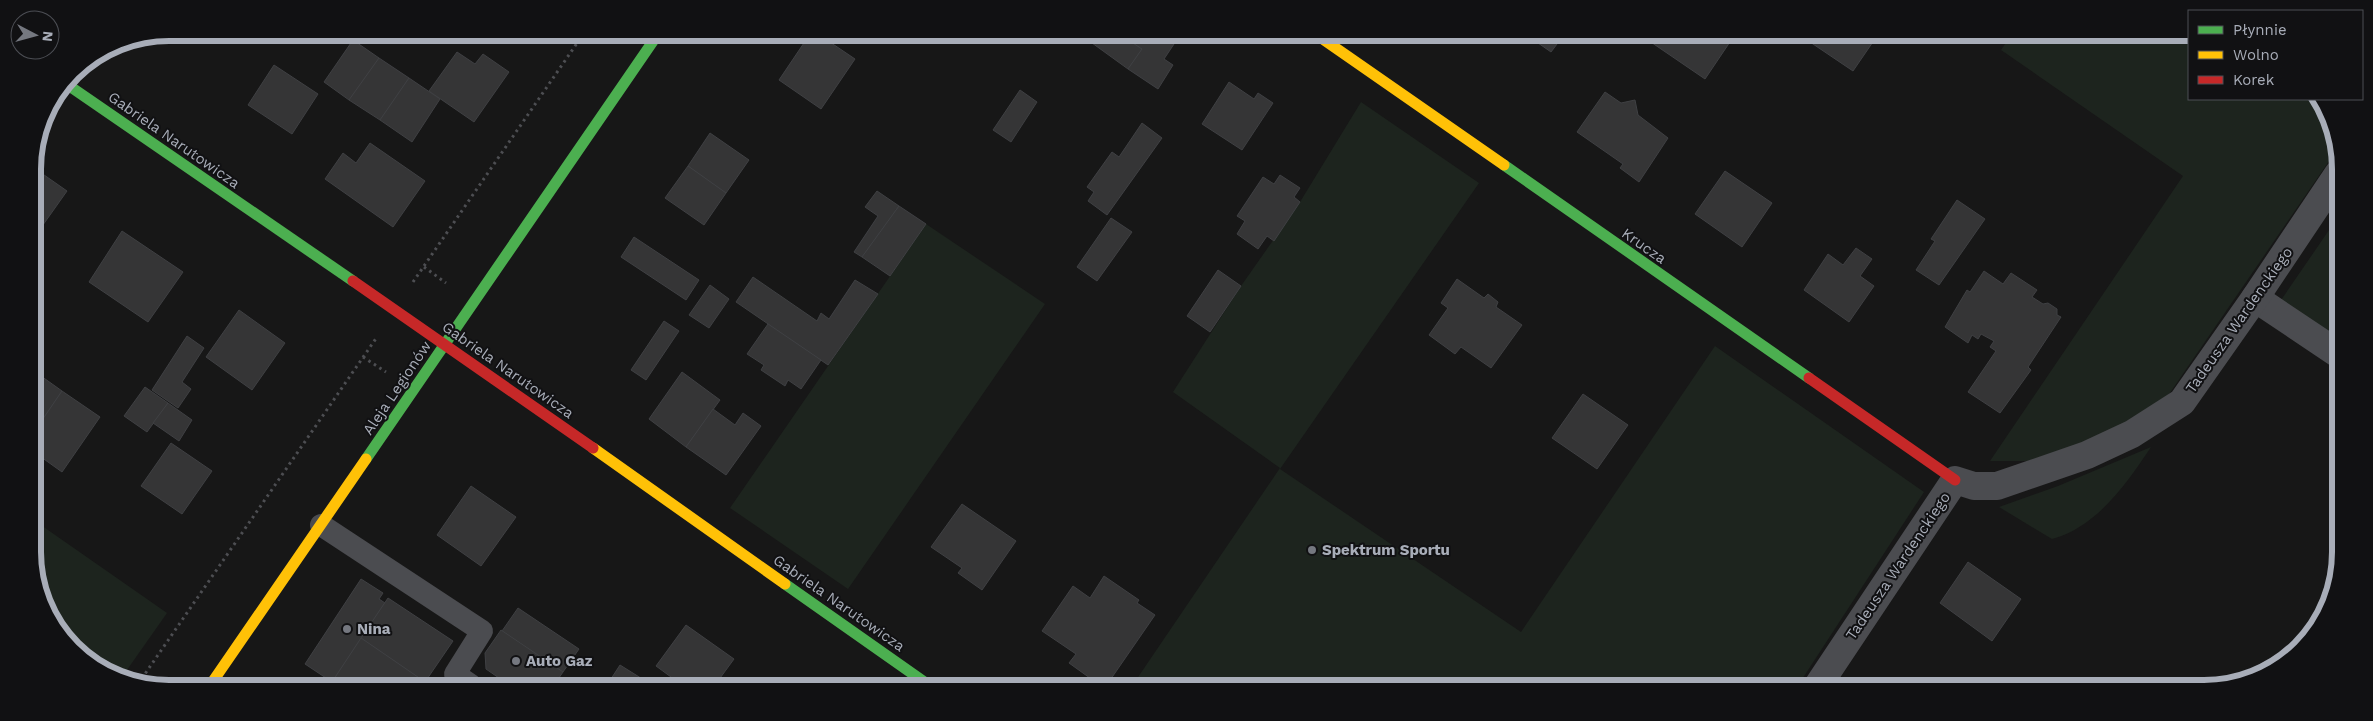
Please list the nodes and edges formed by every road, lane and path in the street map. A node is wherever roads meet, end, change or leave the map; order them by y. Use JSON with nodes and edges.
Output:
{"nodes":[{"id":1,"x":1326,"y":41,"type":"edge"},
{"id":2,"x":578,"y":42,"type":"edge"},
{"id":3,"x":653,"y":42,"type":"edge"},
{"id":4,"x":71,"y":87,"type":"edge"},
{"id":5,"x":2332,"y":183,"type":"edge"},
{"id":6,"x":413,"y":283,"type":"dead end"},
{"id":7,"x":2255,"y":298,"type":"junction"},
{"id":8,"x":379,"y":333,"type":"dead end"},
{"id":9,"x":445,"y":344,"type":"junction"},
{"id":10,"x":2332,"y":350,"type":"edge"},
{"id":11,"x":1955,"y":480,"type":"junction"},
{"id":12,"x":321,"y":525,"type":"junction"},
{"id":13,"x":143,"y":677,"type":"edge"},
{"id":14,"x":1822,"y":679,"type":"edge"},
{"id":15,"x":213,"y":680,"type":"edge"},
{"id":16,"x":464,"y":680,"type":"edge"},
{"id":17,"x":921,"y":680,"type":"edge"}],
"edges":[{"from":1,"to":11,"type":"street","name":"Krucza"},
{"from":2,"to":6,"type":"path"},
{"from":3,"to":9,"type":"street","name":"Aleja Legionów"},
{"from":4,"to":9,"type":"street","name":"Gabriela Narutowicza"},
{"from":5,"to":7,"type":"street","name":"Tadeusza Wardenckiego"},
{"from":7,"to":10,"type":"street"},
{"from":7,"to":11,"type":"street","name":"Tadeusza Wardenckiego"},
{"from":8,"to":13,"type":"path"},
{"from":9,"to":12,"type":"street","name":"Aleja Legionów"},
{"from":9,"to":17,"type":"street","name":"Gabriela Narutowicza"},
{"from":11,"to":14,"type":"street","name":"Tadeusza Wardenckiego"},
{"from":12,"to":15,"type":"street","name":"Aleja Legionów"},
{"from":12,"to":16,"type":"lane"}]}
